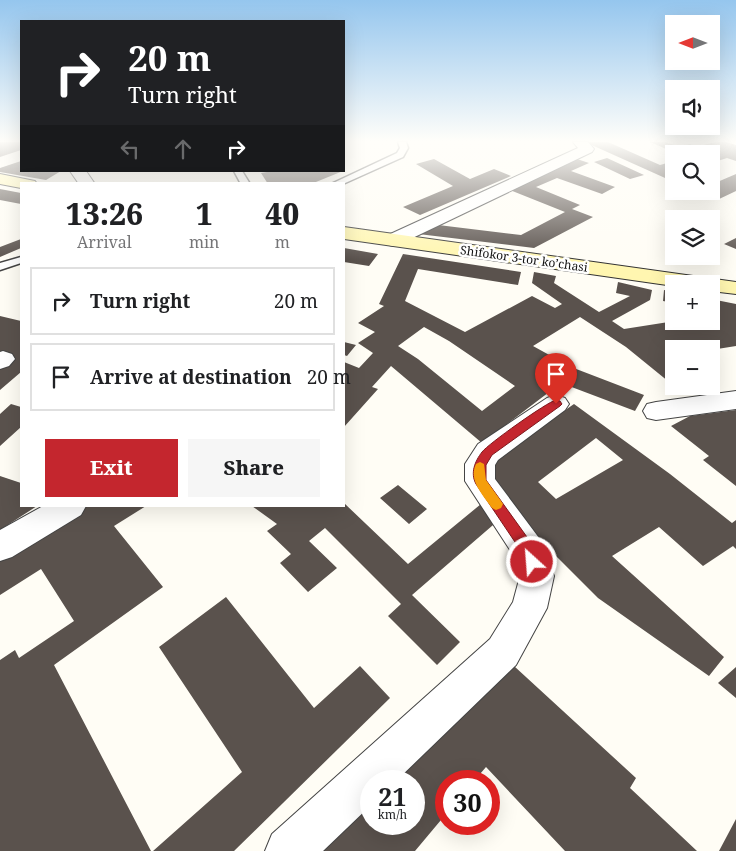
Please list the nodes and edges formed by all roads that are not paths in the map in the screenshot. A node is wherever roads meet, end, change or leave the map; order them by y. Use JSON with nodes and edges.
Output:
{"nodes":[{"id":1,"x":517,"y":182,"type":"edge"},
{"id":2,"x":345,"y":233,"type":"edge"},
{"id":3,"x":393,"y":240,"type":"junction"},
{"id":4,"x":20,"y":260,"type":"edge"},
{"id":5,"x":0,"y":267,"type":"edge"},
{"id":6,"x":665,"y":278,"type":"edge"},
{"id":7,"x":720,"y":286,"type":"edge"},
{"id":8,"x":736,"y":288,"type":"edge"},
{"id":9,"x":736,"y":400,"type":"edge"},
{"id":10,"x":556,"y":404,"type":"dead end"},
{"id":11,"x":656,"y":411,"type":"dead end"},
{"id":12,"x":68,"y":507,"type":"edge"},
{"id":13,"x":0,"y":547,"type":"edge"},
{"id":14,"x":289,"y":851,"type":"edge"}],
"edges":[{"from":1,"to":3,"type":"street"},
{"from":2,"to":3,"type":"street","name":"Shifokor 3-tor koʼchasi"},
{"from":3,"to":6,"type":"street","name":"Shifokor 3-tor koʼchasi"},
{"from":4,"to":5,"type":"lane"},
{"from":7,"to":8,"type":"street"},
{"from":9,"to":11,"type":"street"},
{"from":10,"to":14,"type":"street"},
{"from":12,"to":13,"type":"street"}]}
